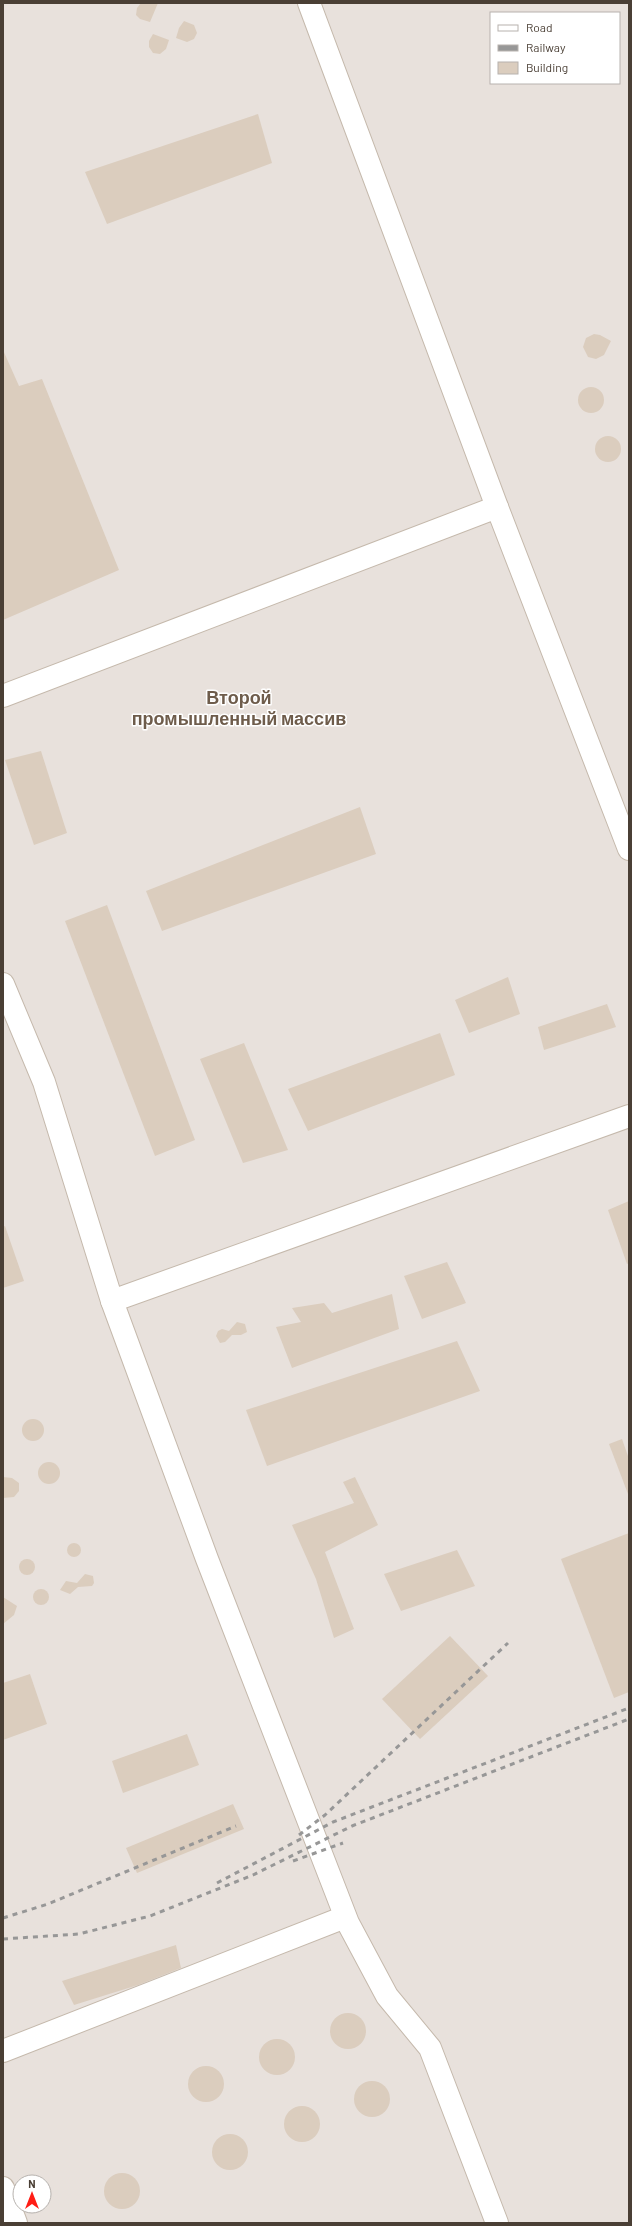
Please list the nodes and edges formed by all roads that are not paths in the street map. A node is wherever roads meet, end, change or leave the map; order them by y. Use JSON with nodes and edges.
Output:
{"nodes":[{"id":1,"x":309,"y":3,"type":"edge"},
{"id":2,"x":497,"y":507,"type":"junction"},
{"id":3,"x":3,"y":696,"type":"edge"},
{"id":4,"x":629,"y":850,"type":"edge"},
{"id":5,"x":3,"y":984,"type":"edge"},
{"id":6,"x":629,"y":1116,"type":"edge"},
{"id":7,"x":112,"y":1301,"type":"junction"},
{"id":8,"x":345,"y":1917,"type":"junction"},
{"id":9,"x":3,"y":2051,"type":"edge"},
{"id":10,"x":3,"y":2188,"type":"edge"},
{"id":11,"x":16,"y":2223,"type":"edge"},
{"id":12,"x":497,"y":2223,"type":"edge"}],
"edges":[{"from":1,"to":2,"type":"lane"},
{"from":2,"to":3,"type":"lane"},
{"from":2,"to":4,"type":"lane"},
{"from":5,"to":7,"type":"lane"},
{"from":6,"to":7,"type":"lane"},
{"from":7,"to":8,"type":"lane"},
{"from":8,"to":9,"type":"lane"},
{"from":8,"to":12,"type":"lane"},
{"from":10,"to":11,"type":"lane"}]}
